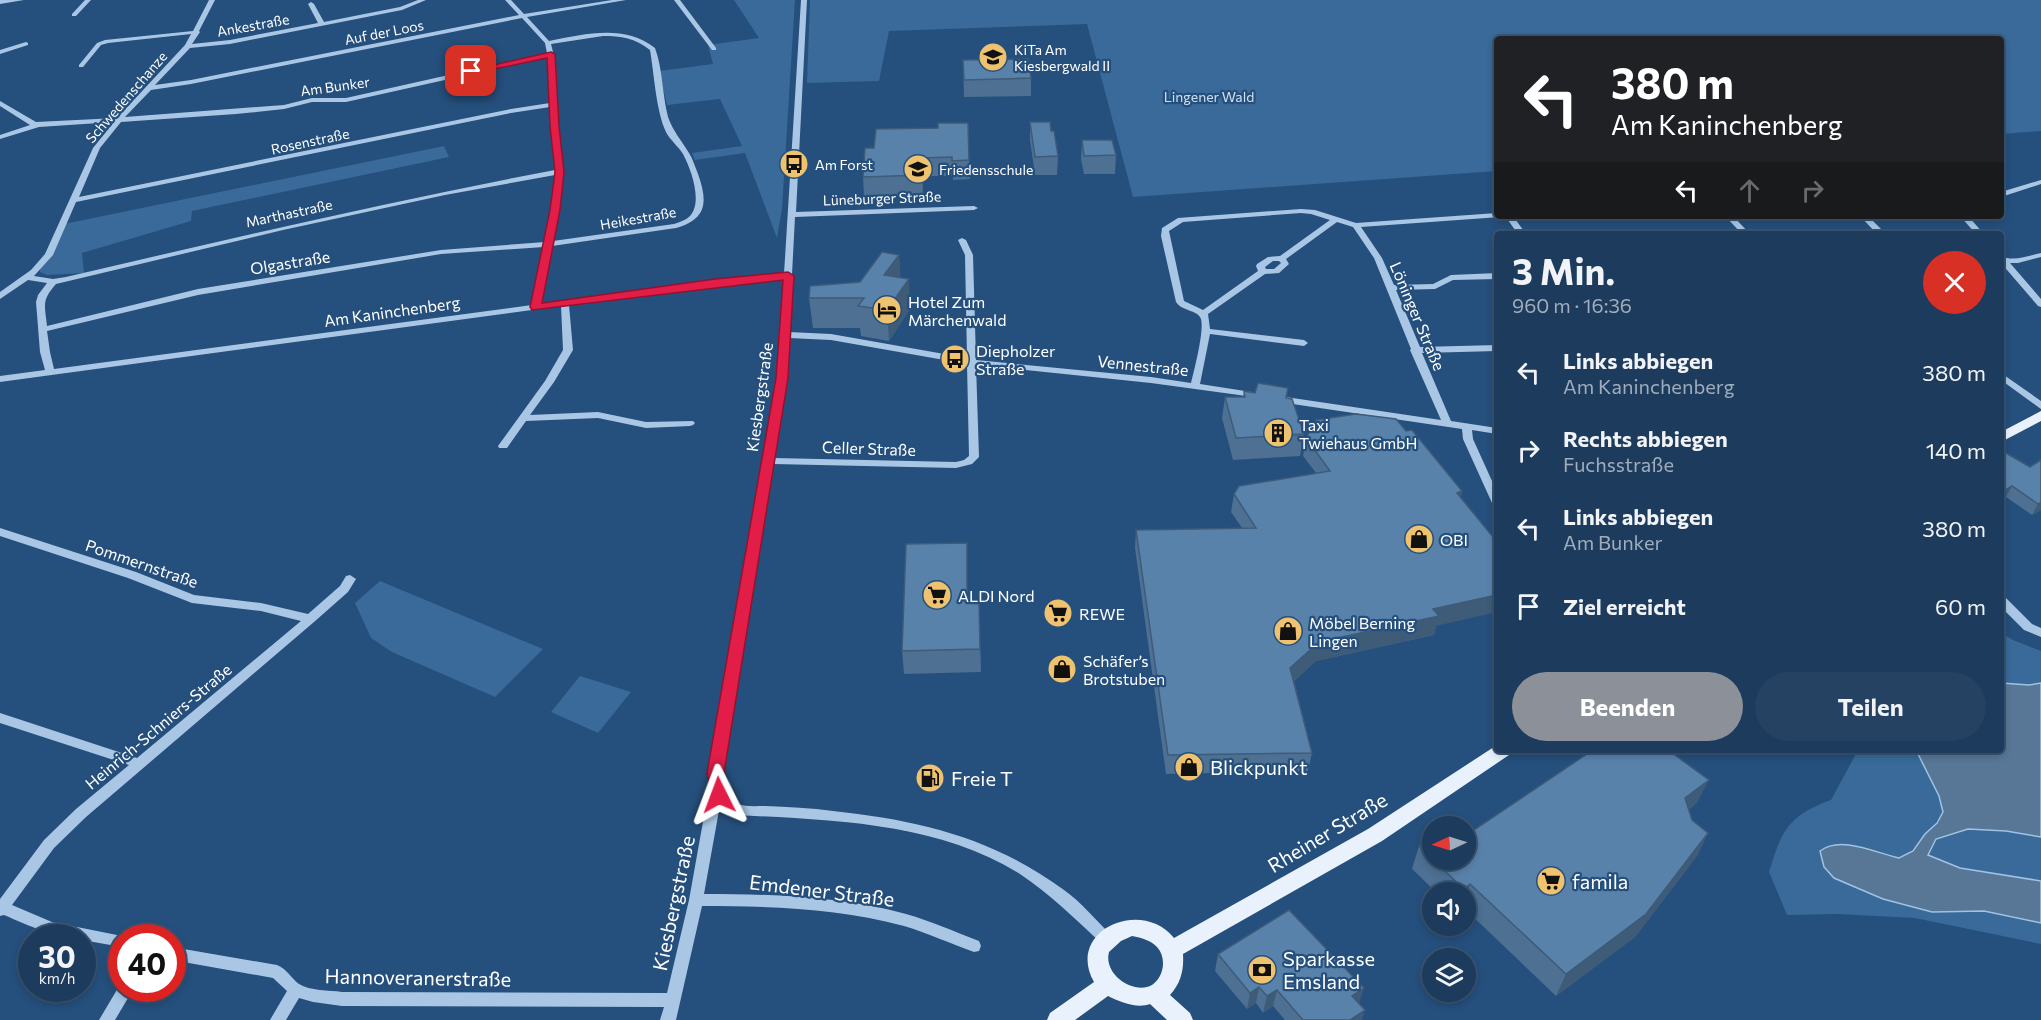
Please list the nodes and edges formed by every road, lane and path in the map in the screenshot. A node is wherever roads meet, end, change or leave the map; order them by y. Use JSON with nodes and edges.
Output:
{"nodes":[{"id":1,"x":21,"y":0,"type":"edge"},
{"id":2,"x":88,"y":0,"type":"edge"},
{"id":3,"x":212,"y":0,"type":"edge"},
{"id":4,"x":423,"y":0,"type":"edge"},
{"id":5,"x":508,"y":0,"type":"edge"},
{"id":6,"x":623,"y":0,"type":"edge"},
{"id":7,"x":676,"y":0,"type":"edge"},
{"id":8,"x":804,"y":0,"type":"edge"},
{"id":9,"x":0,"y":2,"type":"edge"},
{"id":10,"x":598,"y":2,"type":"edge"},
{"id":11,"x":311,"y":4,"type":"dead end"},
{"id":12,"x":74,"y":15,"type":"dead end"},
{"id":13,"x":524,"y":16,"type":"junction"},
{"id":14,"x":322,"y":24,"type":"junction"},
{"id":15,"x":197,"y":32,"type":"junction"},
{"id":16,"x":548,"y":43,"type":"junction"},
{"id":17,"x":26,"y":45,"type":"dead end"},
{"id":18,"x":188,"y":46,"type":"junction"},
{"id":19,"x":714,"y":49,"type":"dead end"},
{"id":20,"x":0,"y":52,"type":"edge"},
{"id":21,"x":551,"y":54,"type":"junction"},
{"id":22,"x":81,"y":66,"type":"dead end"},
{"id":23,"x":149,"y":88,"type":"junction"},
{"id":24,"x":0,"y":103,"type":"edge"},
{"id":25,"x":553,"y":105,"type":"junction"},
{"id":26,"x":119,"y":120,"type":"junction"},
{"id":27,"x":38,"y":125,"type":"junction"},
{"id":28,"x":0,"y":137,"type":"edge"},
{"id":29,"x":559,"y":172,"type":"junction"},
{"id":30,"x":2041,"y":182,"type":"edge"},
{"id":31,"x":2004,"y":194,"type":"edge"},
{"id":32,"x":72,"y":201,"type":"junction"},
{"id":33,"x":974,"y":208,"type":"dead end"},
{"id":34,"x":790,"y":215,"type":"junction"},
{"id":35,"x":1494,"y":215,"type":"edge"},
{"id":36,"x":1336,"y":219,"type":"junction"},
{"id":37,"x":1732,"y":219,"type":"edge"},
{"id":38,"x":1867,"y":219,"type":"edge"},
{"id":39,"x":1967,"y":219,"type":"edge"},
{"id":40,"x":1356,"y":225,"type":"junction"},
{"id":41,"x":1743,"y":231,"type":"edge"},
{"id":42,"x":1879,"y":231,"type":"edge"},
{"id":43,"x":1977,"y":231,"type":"edge"},
{"id":44,"x":962,"y":240,"type":"dead end"},
{"id":45,"x":547,"y":244,"type":"junction"},
{"id":46,"x":2041,"y":255,"type":"edge"},
{"id":47,"x":2004,"y":260,"type":"edge"},
{"id":48,"x":2004,"y":262,"type":"edge"},
{"id":49,"x":788,"y":276,"type":"junction"},
{"id":50,"x":1494,"y":276,"type":"edge"},
{"id":51,"x":26,"y":277,"type":"junction"},
{"id":52,"x":53,"y":282,"type":"junction"},
{"id":53,"x":1391,"y":288,"type":"junction"},
{"id":54,"x":0,"y":296,"type":"edge"},
{"id":55,"x":565,"y":303,"type":"junction"},
{"id":56,"x":2041,"y":304,"type":"edge"},
{"id":57,"x":536,"y":307,"type":"junction"},
{"id":58,"x":1203,"y":314,"type":"junction"},
{"id":59,"x":42,"y":330,"type":"junction"},
{"id":60,"x":1205,"y":331,"type":"junction"},
{"id":61,"x":786,"y":335,"type":"junction"},
{"id":62,"x":1304,"y":344,"type":"dead end"},
{"id":63,"x":1494,"y":348,"type":"edge"},
{"id":64,"x":1415,"y":350,"type":"junction"},
{"id":65,"x":973,"y":362,"type":"junction"},
{"id":66,"x":50,"y":372,"type":"junction"},
{"id":67,"x":2004,"y":378,"type":"edge"},
{"id":68,"x":0,"y":379,"type":"edge"},
{"id":69,"x":1195,"y":386,"type":"junction"},
{"id":70,"x":2041,"y":406,"type":"edge"},
{"id":71,"x":2041,"y":415,"type":"edge"},
{"id":72,"x":524,"y":418,"type":"junction"},
{"id":73,"x":690,"y":423,"type":"dead end"},
{"id":74,"x":1446,"y":423,"type":"junction"},
{"id":75,"x":1466,"y":426,"type":"junction"},
{"id":76,"x":1494,"y":431,"type":"edge"},
{"id":77,"x":2004,"y":436,"type":"edge"},
{"id":78,"x":503,"y":446,"type":"dead end"},
{"id":79,"x":768,"y":461,"type":"junction"},
{"id":80,"x":1494,"y":495,"type":"edge"},
{"id":81,"x":0,"y":532,"type":"edge"},
{"id":82,"x":350,"y":579,"type":"dead end"},
{"id":83,"x":2004,"y":603,"type":"edge"},
{"id":84,"x":310,"y":620,"type":"junction"},
{"id":85,"x":2041,"y":633,"type":"edge"},
{"id":86,"x":0,"y":718,"type":"edge"},
{"id":87,"x":1498,"y":753,"type":"edge"},
{"id":88,"x":141,"y":764,"type":"junction"},
{"id":89,"x":719,"y":795,"type":"junction"},
{"id":90,"x":696,"y":900,"type":"junction"},
{"id":91,"x":1,"y":908,"type":"edge"},
{"id":92,"x":108,"y":938,"type":"edge"},
{"id":93,"x":1106,"y":938,"type":"junction"},
{"id":94,"x":974,"y":946,"type":"dead end"},
{"id":95,"x":1172,"y":950,"type":"junction"},
{"id":96,"x":186,"y":956,"type":"edge"},
{"id":97,"x":1108,"y":984,"type":"junction"},
{"id":98,"x":296,"y":990,"type":"junction"},
{"id":99,"x":1154,"y":994,"type":"junction"},
{"id":100,"x":672,"y":1000,"type":"junction"},
{"id":101,"x":118,"y":1002,"type":"edge"},
{"id":102,"x":107,"y":1020,"type":"edge"},
{"id":103,"x":278,"y":1020,"type":"edge"},
{"id":104,"x":668,"y":1020,"type":"edge"},
{"id":105,"x":1058,"y":1020,"type":"edge"},
{"id":106,"x":1182,"y":1020,"type":"edge"}],
"edges":[{"from":1,"to":9,"type":"street"},
{"from":2,"to":12,"type":"street"},
{"from":3,"to":15,"type":"street","name":"Schwedenschanze"},
{"from":4,"to":14,"type":"street","name":"Ankestraße"},
{"from":5,"to":13,"type":"street"},
{"from":6,"to":10,"type":"street","name":"Auf der Loos"},
{"from":7,"to":19,"type":"street"},
{"from":8,"to":34,"type":"street","name":"Kiesbergstraße"},
{"from":10,"to":13,"type":"street","name":"Auf der Loos"},
{"from":11,"to":14,"type":"street","name":"Ankestraße"},
{"from":13,"to":16,"type":"street"},
{"from":13,"to":23,"type":"street","name":"Auf der Loos"},
{"from":14,"to":18,"type":"street","name":"Ankestraße"},
{"from":15,"to":18,"type":"street","name":"Schwedenschanze"},
{"from":15,"to":22,"type":"street"},
{"from":16,"to":21,"type":"street"},
{"from":16,"to":45,"type":"street","name":"Heikestraße"},
{"from":17,"to":20,"type":"street"},
{"from":18,"to":23,"type":"street","name":"Schwedenschanze"},
{"from":21,"to":25,"type":"street"},
{"from":21,"to":26,"type":"street","name":"Am Bunker"},
{"from":23,"to":26,"type":"street","name":"Schwedenschanze"},
{"from":24,"to":27,"type":"street"},
{"from":25,"to":29,"type":"street"},
{"from":25,"to":32,"type":"street","name":"Rosenstraße"},
{"from":26,"to":27,"type":"street","name":"Am Bunker"},
{"from":26,"to":32,"type":"street","name":"Schwedenschanze"},
{"from":27,"to":28,"type":"street","name":"Am Bunker"},
{"from":29,"to":45,"type":"street"},
{"from":29,"to":52,"type":"street","name":"Marthastraße"},
{"from":30,"to":31,"type":"street"},
{"from":32,"to":51,"type":"street","name":"Schwedenschanze"},
{"from":33,"to":34,"type":"street","name":"Lüneburger Straße"},
{"from":34,"to":49,"type":"street","name":"Kiesbergstraße"},
{"from":35,"to":40,"type":"street"},
{"from":36,"to":40,"type":"street"},
{"from":36,"to":58,"type":"street"},
{"from":36,"to":58,"type":"street"},
{"from":37,"to":41,"type":"street"},
{"from":38,"to":42,"type":"street"},
{"from":39,"to":43,"type":"street"},
{"from":40,"to":53,"type":"street","name":"Löninger Straße"},
{"from":44,"to":65,"type":"street"},
{"from":45,"to":57,"type":"street"},
{"from":45,"to":59,"type":"street","name":"Olgastraße"},
{"from":46,"to":47,"type":"street"},
{"from":48,"to":56,"type":"street"},
{"from":49,"to":55,"type":"street","name":"Am Kaninchenberg"},
{"from":49,"to":61,"type":"street","name":"Kiesbergstraße"},
{"from":50,"to":53,"type":"street"},
{"from":51,"to":52,"type":"street","name":"Marthastraße"},
{"from":51,"to":54,"type":"street","name":"Schwedenschanze"},
{"from":52,"to":59,"type":"street"},
{"from":53,"to":64,"type":"street","name":"Löninger Straße"},
{"from":55,"to":57,"type":"street","name":"Am Kaninchenberg"},
{"from":55,"to":72,"type":"street"},
{"from":57,"to":66,"type":"street","name":"Am Kaninchenberg"},
{"from":58,"to":60,"type":"street"},
{"from":59,"to":66,"type":"street"},
{"from":60,"to":62,"type":"street"},
{"from":60,"to":69,"type":"street"},
{"from":61,"to":65,"type":"street","name":"Vennestraße"},
{"from":61,"to":79,"type":"street","name":"Kiesbergstraße"},
{"from":63,"to":64,"type":"street"},
{"from":64,"to":74,"type":"street","name":"Löninger Straße"},
{"from":65,"to":69,"type":"street","name":"Vennestraße"},
{"from":65,"to":79,"type":"street","name":"Celler Straße"},
{"from":66,"to":68,"type":"street","name":"Am Kaninchenberg"},
{"from":67,"to":70,"type":"street"},
{"from":69,"to":74,"type":"street","name":"Vennestraße"},
{"from":71,"to":77,"type":"main road"},
{"from":72,"to":73,"type":"street"},
{"from":72,"to":78,"type":"street"},
{"from":74,"to":75,"type":"street","name":"Vennestraße"},
{"from":75,"to":76,"type":"street","name":"Vennestraße"},
{"from":75,"to":80,"type":"street"},
{"from":79,"to":89,"type":"street","name":"Kiesbergstraße"},
{"from":81,"to":84,"type":"street","name":"Pommernstraße"},
{"from":82,"to":84,"type":"street","name":"Heinrich-Schniers-Straße"},
{"from":83,"to":85,"type":"street"},
{"from":84,"to":88,"type":"street","name":"Heinrich-Schniers-Straße"},
{"from":86,"to":88,"type":"street"},
{"from":87,"to":95,"type":"main road","name":"Rheiner Straße"},
{"from":88,"to":91,"type":"street","name":"Heinrich-Schniers-Straße"},
{"from":89,"to":90,"type":"street","name":"Kiesbergstraße"},
{"from":89,"to":93,"type":"street"},
{"from":90,"to":94,"type":"street","name":"Emdener Straße"},
{"from":90,"to":100,"type":"street","name":"Kiesbergstraße"},
{"from":91,"to":92,"type":"street"},
{"from":93,"to":95,"type":"main road"},
{"from":93,"to":97,"type":"main road"},
{"from":95,"to":99,"type":"main road"},
{"from":96,"to":98,"type":"street","name":"Hannoveranerstraße"},
{"from":97,"to":99,"type":"main road"},
{"from":97,"to":105,"type":"main road"},
{"from":98,"to":100,"type":"street","name":"Hannoveranerstraße"},
{"from":98,"to":103,"type":"street"},
{"from":99,"to":106,"type":"main road"},
{"from":100,"to":104,"type":"street","name":"Kiesbergstraße"},
{"from":101,"to":102,"type":"street"}]}
